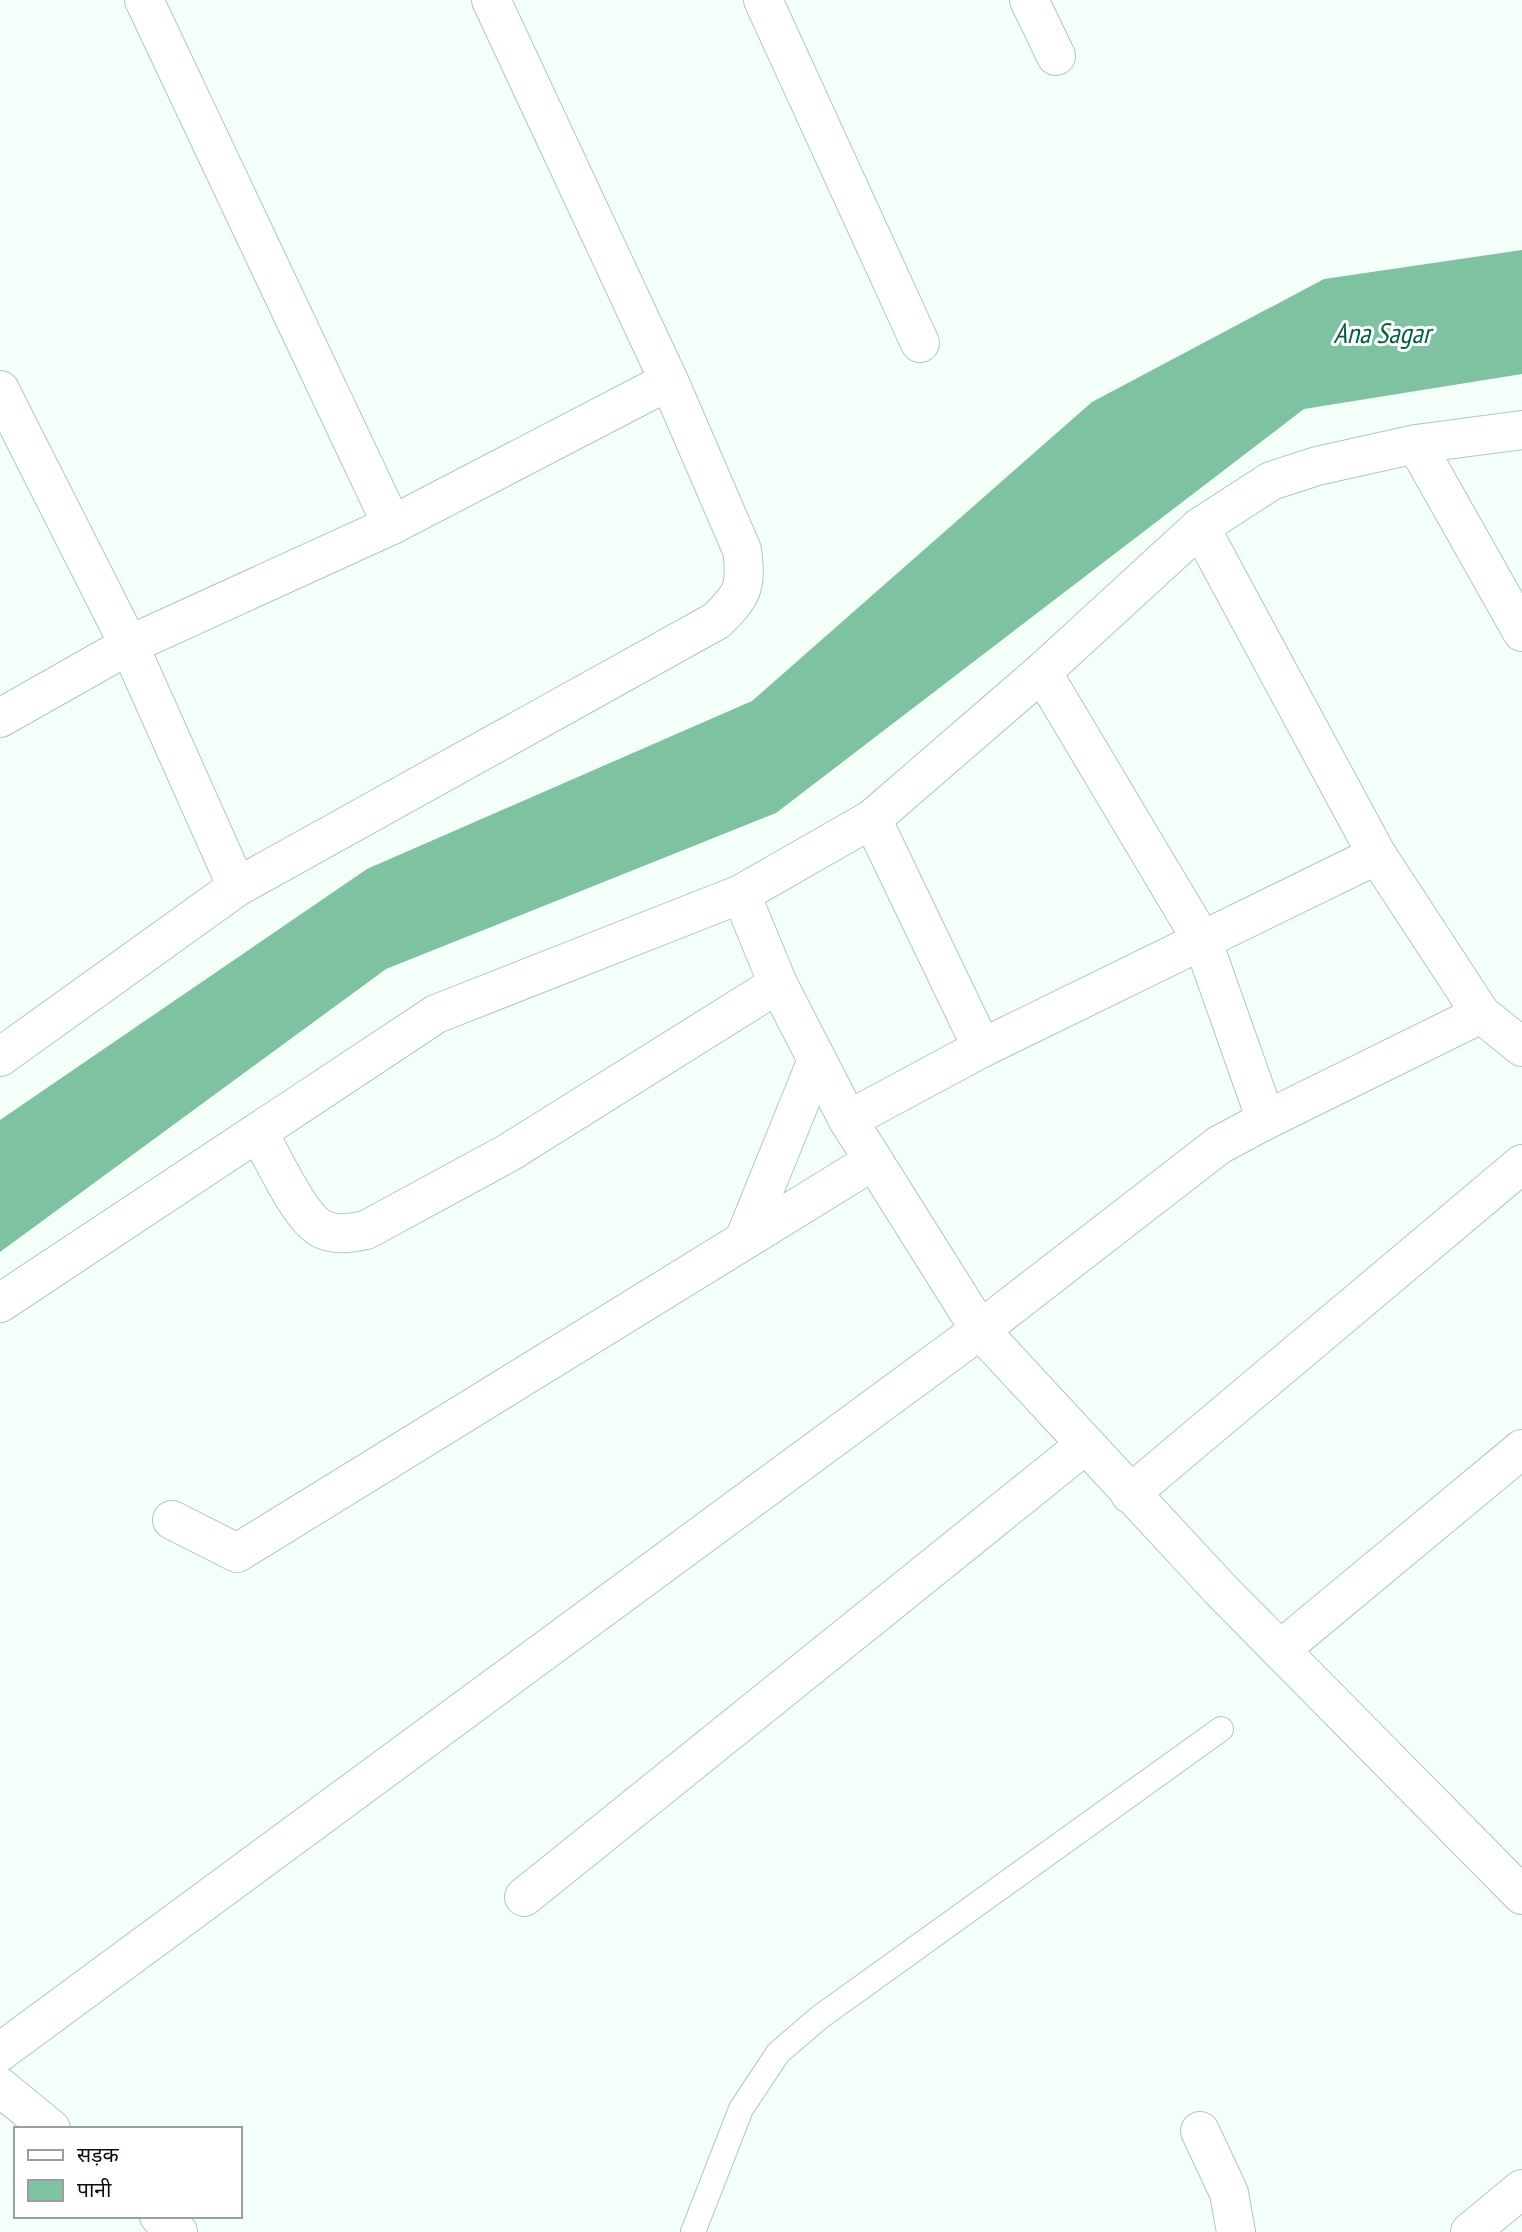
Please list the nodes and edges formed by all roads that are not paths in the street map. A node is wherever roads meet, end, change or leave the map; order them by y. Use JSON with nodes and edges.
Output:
{"nodes":[{"id":1,"x":144,"y":0,"type":"edge"},
{"id":2,"x":491,"y":0,"type":"edge"},
{"id":3,"x":763,"y":0,"type":"edge"},
{"id":4,"x":1029,"y":0,"type":"edge"},
{"id":5,"x":1056,"y":57,"type":"dead end"},
{"id":6,"x":920,"y":343,"type":"dead end"},
{"id":7,"x":669,"y":381,"type":"junction"},
{"id":8,"x":0,"y":390,"type":"edge"},
{"id":9,"x":1522,"y":430,"type":"edge"},
{"id":10,"x":1416,"y":444,"type":"junction"},
{"id":11,"x":392,"y":525,"type":"junction"},
{"id":12,"x":1200,"y":527,"type":"junction"},
{"id":13,"x":1519,"y":621,"type":"edge"},
{"id":14,"x":129,"y":645,"type":"junction"},
{"id":15,"x":1042,"y":672,"type":"junction"},
{"id":16,"x":0,"y":718,"type":"edge"},
{"id":17,"x":872,"y":819,"type":"junction"},
{"id":18,"x":1377,"y":855,"type":"junction"},
{"id":19,"x":237,"y":887,"type":"junction"},
{"id":20,"x":741,"y":894,"type":"junction"},
{"id":21,"x":1203,"y":942,"type":"junction"},
{"id":22,"x":778,"y":984,"type":"junction"},
{"id":23,"x":1481,"y":1014,"type":"junction"},
{"id":24,"x":1522,"y":1047,"type":"edge"},
{"id":25,"x":982,"y":1048,"type":"junction"},
{"id":26,"x":0,"y":1057,"type":"edge"},
{"id":27,"x":817,"y":1060,"type":"junction"},
{"id":28,"x":848,"y":1120,"type":"junction"},
{"id":29,"x":1266,"y":1120,"type":"junction"},
{"id":30,"x":258,"y":1132,"type":"junction"},
{"id":31,"x":873,"y":1161,"type":"junction"},
{"id":32,"x":1522,"y":1164,"type":"edge"},
{"id":33,"x":744,"y":1240,"type":"junction"},
{"id":34,"x":0,"y":1303,"type":"edge"},
{"id":35,"x":980,"y":1330,"type":"junction"},
{"id":36,"x":1085,"y":1446,"type":"junction"},
{"id":37,"x":1522,"y":1449,"type":"edge"},
{"id":38,"x":1130,"y":1494,"type":"junction"},
{"id":39,"x":172,"y":1520,"type":"dead end"},
{"id":40,"x":1280,"y":1650,"type":"junction"},
{"id":41,"x":1221,"y":1729,"type":"dead end"},
{"id":42,"x":1522,"y":1895,"type":"edge"},
{"id":43,"x":524,"y":1897,"type":"dead end"},
{"id":44,"x":0,"y":2052,"type":"edge"},
{"id":45,"x":0,"y":2087,"type":"edge"},
{"id":46,"x":49,"y":2127,"type":"edge"},
{"id":47,"x":1200,"y":2131,"type":"dead end"},
{"id":48,"x":1522,"y":2189,"type":"edge"},
{"id":49,"x":161,"y":2218,"type":"edge"},
{"id":50,"x":178,"y":2232,"type":"edge"},
{"id":51,"x":693,"y":2232,"type":"edge"},
{"id":52,"x":1236,"y":2232,"type":"edge"},
{"id":53,"x":1471,"y":2232,"type":"edge"}],
"edges":[{"from":1,"to":11,"type":"street"},
{"from":2,"to":7,"type":"street"},
{"from":3,"to":6,"type":"street"},
{"from":4,"to":5,"type":"street"},
{"from":7,"to":11,"type":"street"},
{"from":7,"to":19,"type":"street"},
{"from":8,"to":14,"type":"street"},
{"from":9,"to":10,"type":"street"},
{"from":10,"to":12,"type":"street"},
{"from":10,"to":13,"type":"street"},
{"from":11,"to":14,"type":"street"},
{"from":12,"to":15,"type":"street"},
{"from":12,"to":18,"type":"street"},
{"from":14,"to":16,"type":"street"},
{"from":14,"to":19,"type":"street"},
{"from":15,"to":17,"type":"street"},
{"from":15,"to":21,"type":"street"},
{"from":17,"to":20,"type":"street"},
{"from":17,"to":25,"type":"street"},
{"from":18,"to":21,"type":"street"},
{"from":18,"to":23,"type":"street"},
{"from":19,"to":26,"type":"street"},
{"from":20,"to":22,"type":"street"},
{"from":20,"to":30,"type":"street"},
{"from":21,"to":25,"type":"street"},
{"from":21,"to":29,"type":"street"},
{"from":22,"to":27,"type":"street"},
{"from":22,"to":30,"type":"street"},
{"from":23,"to":24,"type":"street"},
{"from":23,"to":29,"type":"street"},
{"from":25,"to":28,"type":"street"},
{"from":27,"to":28,"type":"street"},
{"from":27,"to":33,"type":"street"},
{"from":28,"to":31,"type":"street"},
{"from":29,"to":35,"type":"street"},
{"from":30,"to":34,"type":"street"},
{"from":31,"to":33,"type":"street"},
{"from":31,"to":35,"type":"street"},
{"from":32,"to":38,"type":"street"},
{"from":33,"to":39,"type":"street"},
{"from":35,"to":36,"type":"street"},
{"from":35,"to":44,"type":"street"},
{"from":36,"to":38,"type":"street"},
{"from":36,"to":43,"type":"street"},
{"from":37,"to":40,"type":"street"},
{"from":38,"to":40,"type":"street"},
{"from":40,"to":42,"type":"street"},
{"from":41,"to":51,"type":"lane"},
{"from":45,"to":46,"type":"street"},
{"from":47,"to":52,"type":"street"},
{"from":48,"to":53,"type":"street"},
{"from":49,"to":50,"type":"street"}]}
